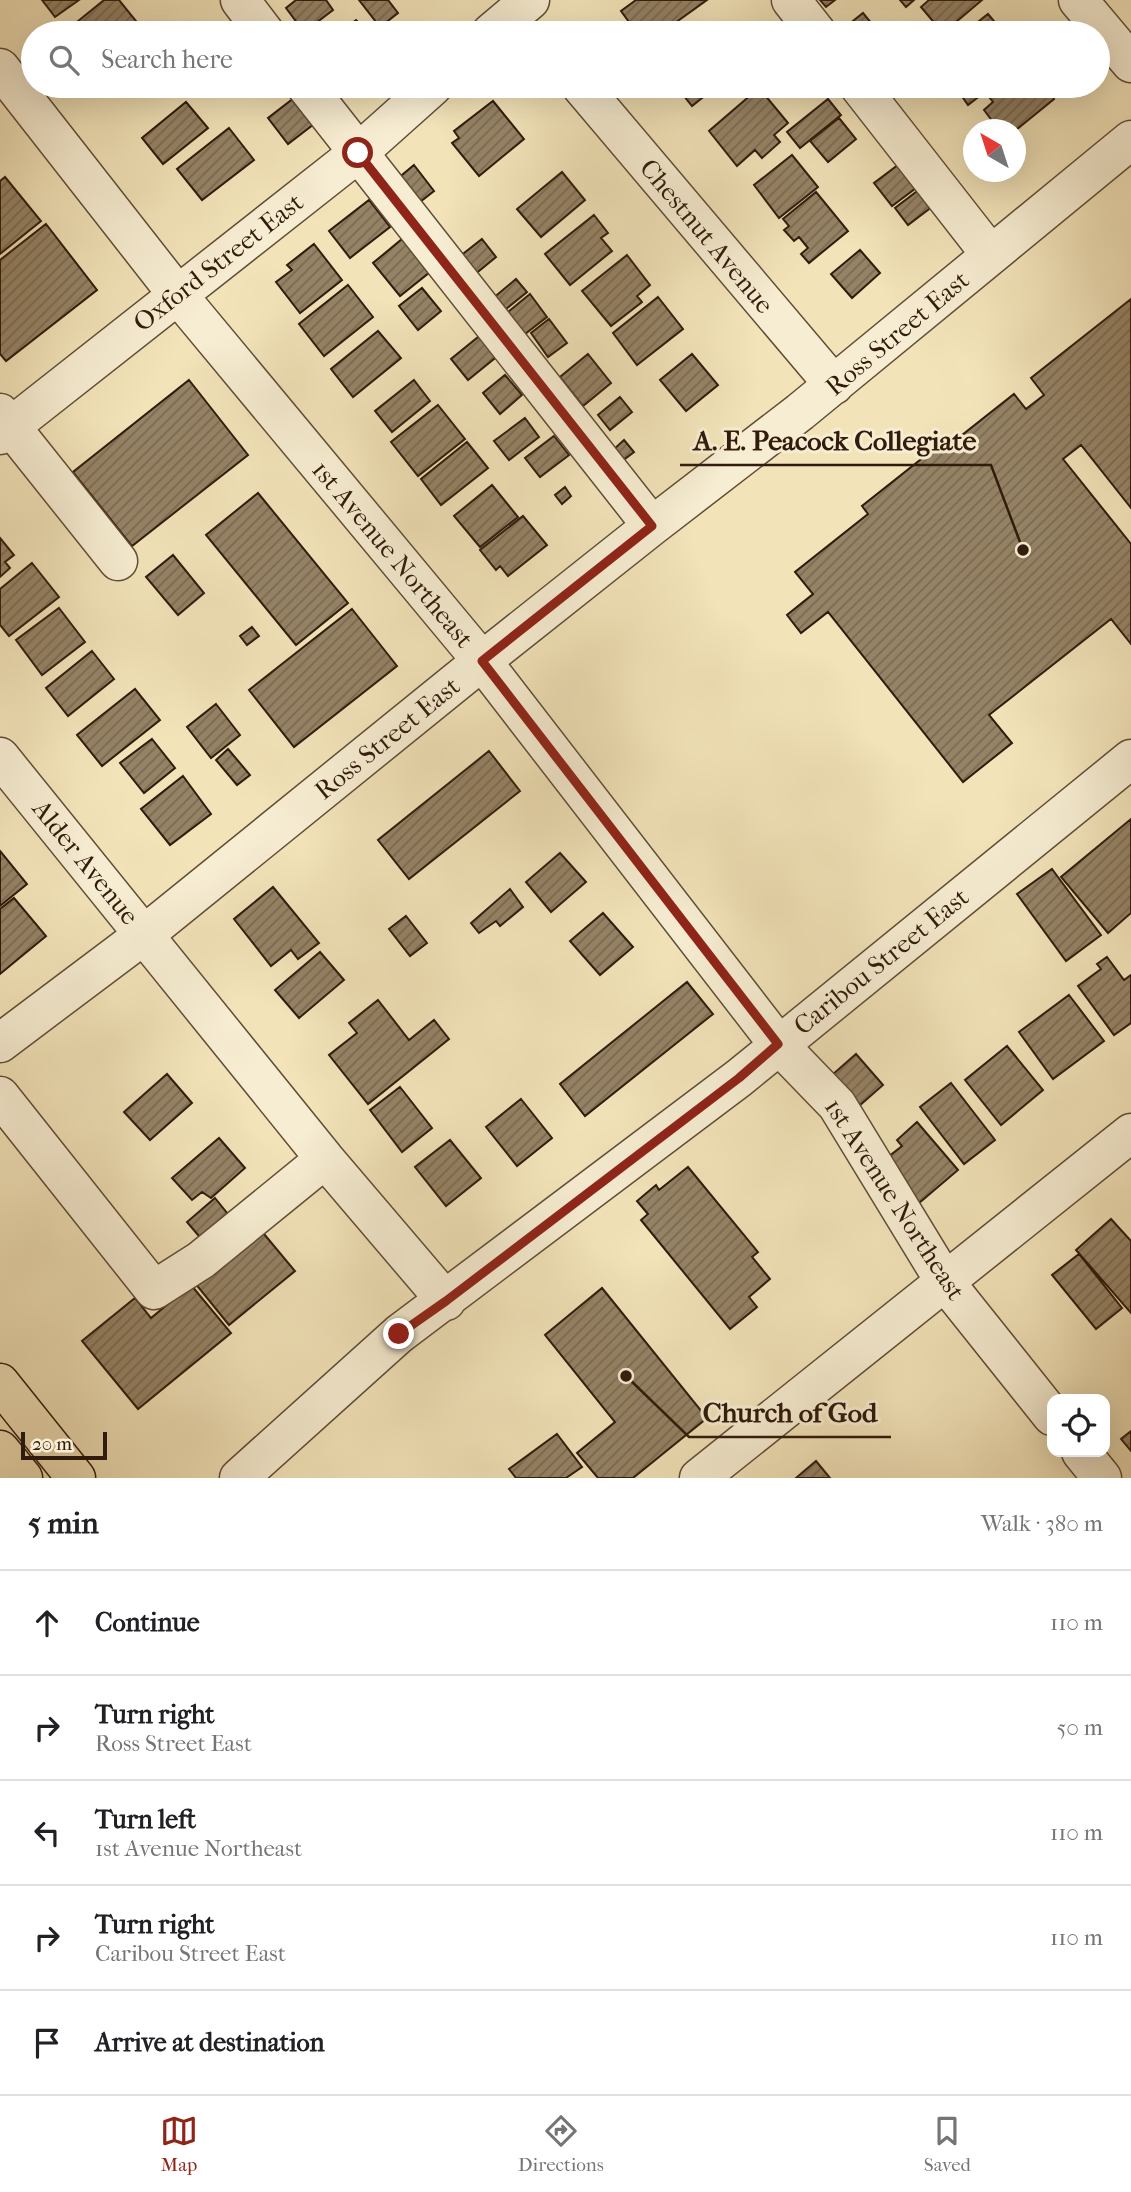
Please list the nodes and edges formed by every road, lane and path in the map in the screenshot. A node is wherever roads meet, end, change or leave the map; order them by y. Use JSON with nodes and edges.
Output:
{"nodes":[{"id":1,"x":240,"y":0,"type":"edge"},
{"id":2,"x":791,"y":0,"type":"edge"},
{"id":3,"x":1078,"y":0,"type":"edge"},
{"id":4,"x":256,"y":21,"type":"edge"},
{"id":5,"x":808,"y":21,"type":"edge"},
{"id":6,"x":1096,"y":21,"type":"edge"},
{"id":7,"x":1110,"y":38,"type":"edge"},
{"id":8,"x":1131,"y":63,"type":"edge"},
{"id":9,"x":0,"y":68,"type":"edge"},
{"id":10,"x":21,"y":95,"type":"edge"},
{"id":11,"x":23,"y":98,"type":"edge"},
{"id":12,"x":315,"y":98,"type":"edge"},
{"id":13,"x":420,"y":98,"type":"edge"},
{"id":14,"x":591,"y":98,"type":"edge"},
{"id":15,"x":868,"y":98,"type":"edge"},
{"id":16,"x":1131,"y":140,"type":"edge"},
{"id":17,"x":358,"y":153,"type":"junction"},
{"id":18,"x":991,"y":255,"type":"junction"},
{"id":19,"x":177,"y":294,"type":"junction"},
{"id":20,"x":834,"y":385,"type":"junction"},
{"id":21,"x":4,"y":425,"type":"edge"},
{"id":22,"x":652,"y":526,"type":"junction"},
{"id":23,"x":118,"y":561,"type":"dead end"},
{"id":24,"x":482,"y":661,"type":"junction"},
{"id":25,"x":0,"y":757,"type":"edge"},
{"id":26,"x":1131,"y":759,"type":"edge"},
{"id":27,"x":145,"y":934,"type":"junction"},
{"id":28,"x":0,"y":1043,"type":"edge"},
{"id":29,"x":778,"y":1044,"type":"junction"},
{"id":30,"x":739,"y":1078,"type":"junction"},
{"id":31,"x":0,"y":1096,"type":"edge"},
{"id":32,"x":837,"y":1105,"type":"junction"},
{"id":33,"x":1131,"y":1133,"type":"edge"},
{"id":34,"x":325,"y":1159,"type":"junction"},
{"id":35,"x":945,"y":1282,"type":"junction"},
{"id":36,"x":446,"y":1301,"type":"junction"},
{"id":37,"x":0,"y":1383,"type":"edge"},
{"id":38,"x":1047,"y":1410,"type":"edge"},
{"id":39,"x":0,"y":1450,"type":"edge"},
{"id":40,"x":1085,"y":1457,"type":"edge"},
{"id":41,"x":23,"y":1478,"type":"edge"},
{"id":42,"x":76,"y":1478,"type":"edge"},
{"id":43,"x":239,"y":1478,"type":"edge"},
{"id":44,"x":699,"y":1478,"type":"edge"},
{"id":45,"x":1102,"y":1478,"type":"edge"}],
"edges":[{"from":1,"to":4,"type":"street"},
{"from":2,"to":5,"type":"street"},
{"from":3,"to":6,"type":"street"},
{"from":7,"to":8,"type":"street"},
{"from":9,"to":10,"type":"street","name":"1st Avenue Northeast"},
{"from":11,"to":19,"type":"street","name":"1st Avenue Northeast"},
{"from":12,"to":17,"type":"street"},
{"from":13,"to":17,"type":"street","name":"Oxford Street East"},
{"from":14,"to":20,"type":"street","name":"Chestnut Avenue"},
{"from":15,"to":18,"type":"street"},
{"from":16,"to":18,"type":"street","name":"Ross Street East"},
{"from":17,"to":19,"type":"street","name":"Oxford Street East"},
{"from":17,"to":22,"type":"street"},
{"from":18,"to":20,"type":"street","name":"Ross Street East"},
{"from":19,"to":21,"type":"street","name":"Oxford Street East"},
{"from":19,"to":24,"type":"street","name":"1st Avenue Northeast"},
{"from":20,"to":22,"type":"street","name":"Ross Street East"},
{"from":21,"to":23,"type":"street"},
{"from":22,"to":24,"type":"street","name":"Ross Street East"},
{"from":24,"to":27,"type":"street","name":"Ross Street East"},
{"from":24,"to":29,"type":"street","name":"1st Avenue Northeast"},
{"from":25,"to":27,"type":"street","name":"Alder Avenue"},
{"from":26,"to":29,"type":"street","name":"Caribou Street East"},
{"from":27,"to":28,"type":"street","name":"Ross Street East"},
{"from":27,"to":34,"type":"street","name":"Alder Avenue"},
{"from":29,"to":30,"type":"street","name":"Caribou Street East"},
{"from":29,"to":32,"type":"street","name":"1st Avenue Northeast"},
{"from":30,"to":32,"type":"street"},
{"from":30,"to":36,"type":"street","name":"Caribou Street East"},
{"from":31,"to":34,"type":"street"},
{"from":32,"to":35,"type":"street","name":"1st Avenue Northeast"},
{"from":33,"to":35,"type":"street"},
{"from":34,"to":36,"type":"street","name":"Alder Avenue"},
{"from":35,"to":38,"type":"street","name":"1st Avenue Northeast"},
{"from":35,"to":44,"type":"street"},
{"from":36,"to":43,"type":"street","name":"Caribou Street East"},
{"from":37,"to":42,"type":"main road"},
{"from":39,"to":41,"type":"main road"},
{"from":40,"to":45,"type":"street"}]}
